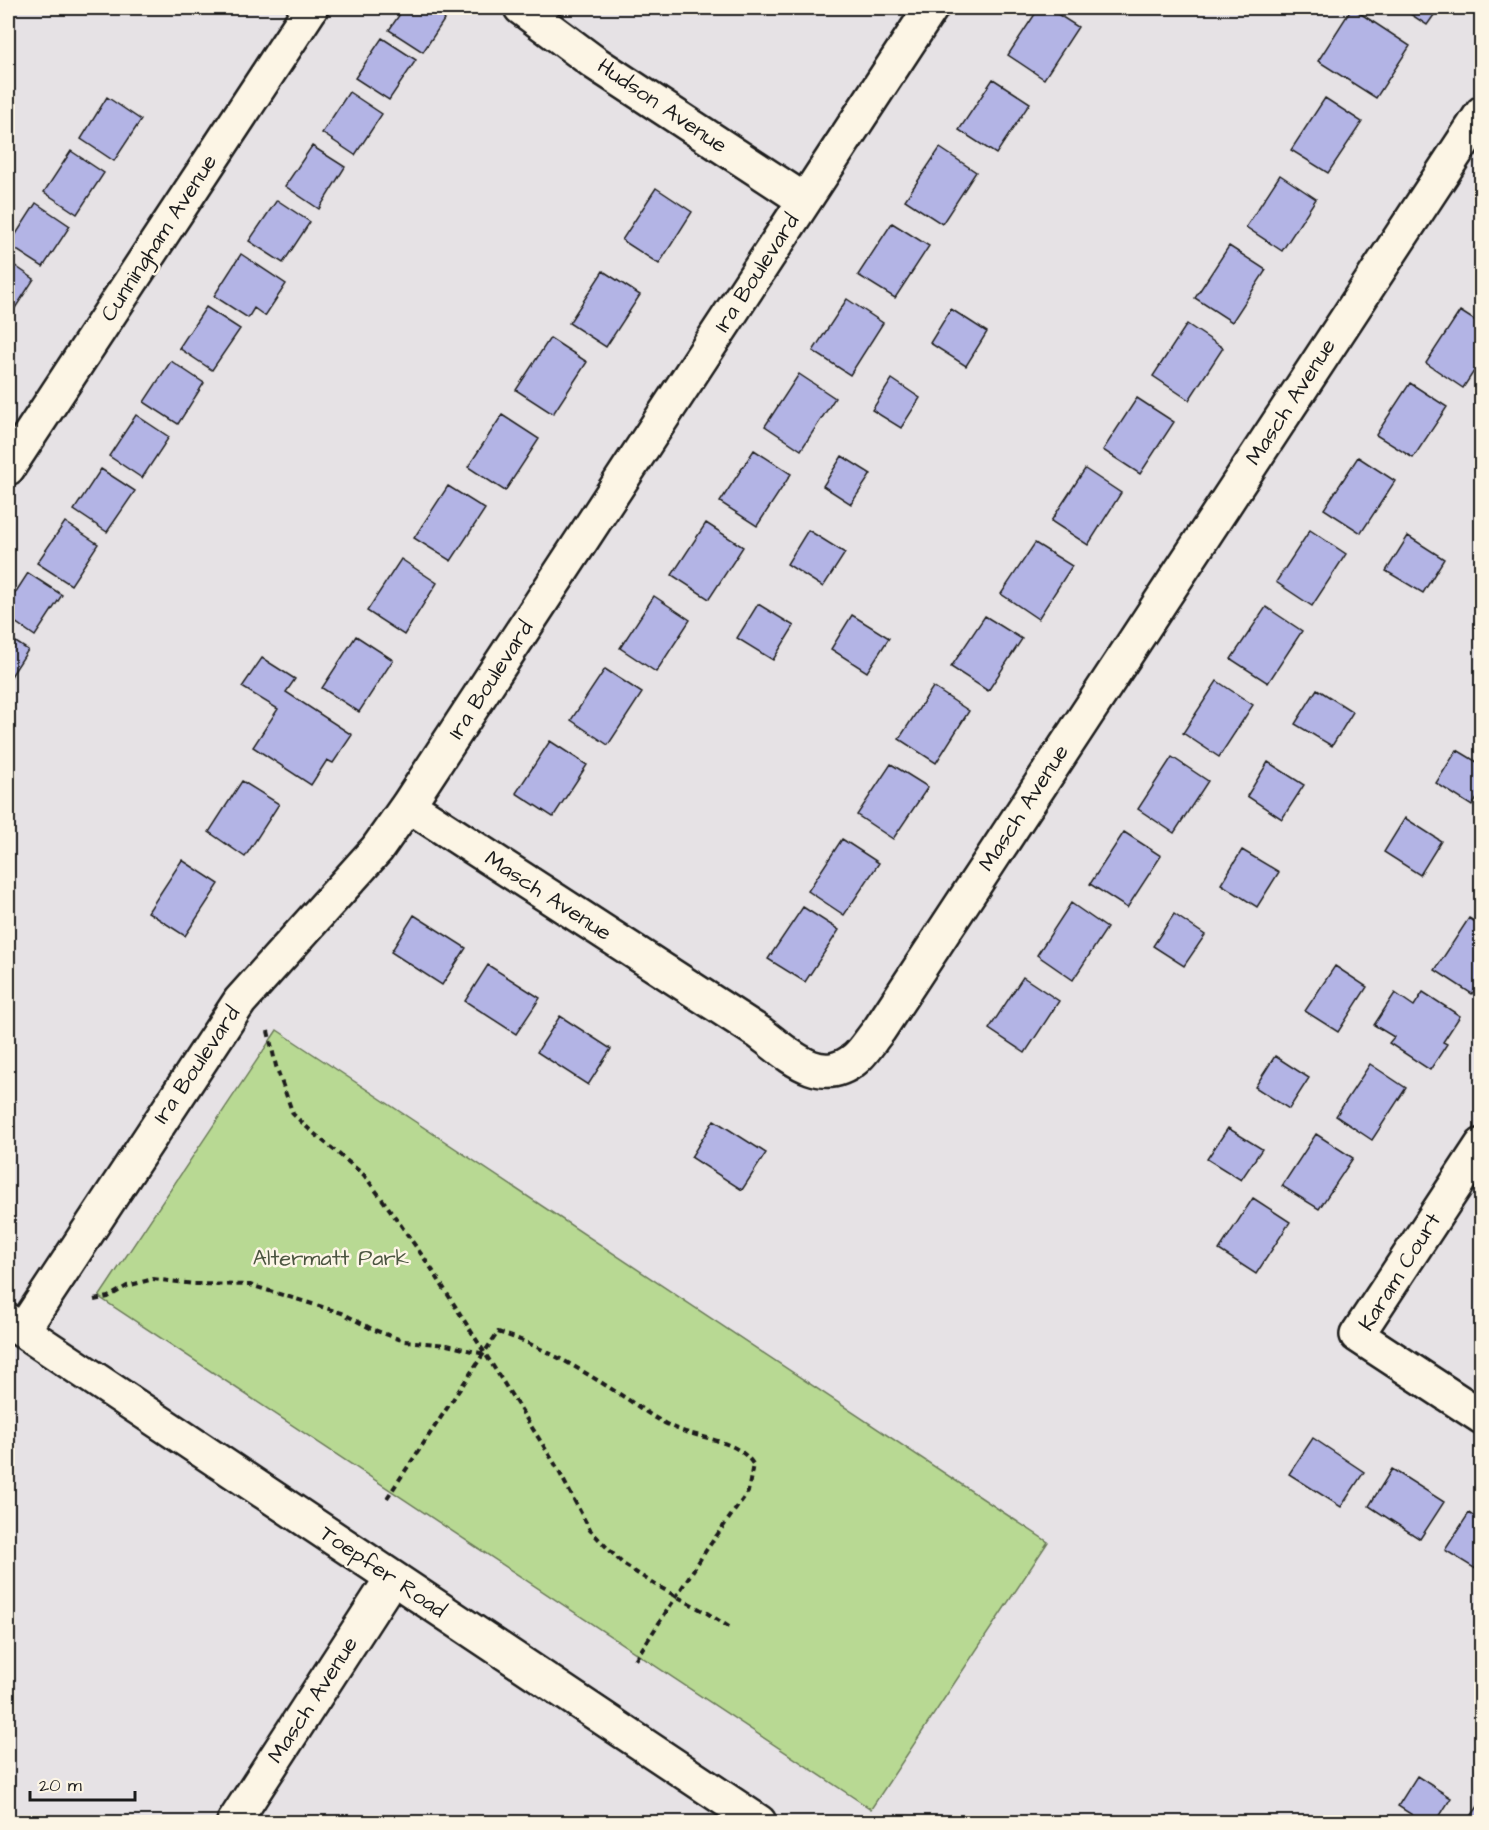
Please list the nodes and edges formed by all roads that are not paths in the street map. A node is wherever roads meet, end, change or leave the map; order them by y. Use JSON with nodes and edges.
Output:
{"nodes":[{"id":1,"x":311,"y":8,"type":"edge"},
{"id":2,"x":521,"y":8,"type":"edge"},
{"id":3,"x":931,"y":8,"type":"edge"},
{"id":4,"x":1482,"y":113,"type":"edge"},
{"id":5,"x":804,"y":201,"type":"junction"},
{"id":6,"x":8,"y":468,"type":"edge"},
{"id":7,"x":408,"y":805,"type":"junction"},
{"id":8,"x":1482,"y":1144,"type":"edge"},
{"id":9,"x":15,"y":1325,"type":"edge"},
{"id":10,"x":1482,"y":1417,"type":"edge"},
{"id":11,"x":392,"y":1578,"type":"junction"},
{"id":12,"x":234,"y":1822,"type":"edge"},
{"id":13,"x":759,"y":1822,"type":"edge"}],
"edges":[{"from":1,"to":6,"type":"street","name":"Cunningham Avenue"},
{"from":2,"to":5,"type":"street","name":"Hudson Avenue"},
{"from":3,"to":5,"type":"street","name":"Ira Boulevard"},
{"from":4,"to":7,"type":"street","name":"Masch Avenue"},
{"from":5,"to":7,"type":"street","name":"Ira Boulevard"},
{"from":7,"to":9,"type":"street","name":"Ira Boulevard"},
{"from":8,"to":10,"type":"street","name":"Karam Court"},
{"from":9,"to":11,"type":"street","name":"Toepfer Road"},
{"from":11,"to":12,"type":"street","name":"Masch Avenue"},
{"from":11,"to":13,"type":"street","name":"Toepfer Road"}]}
